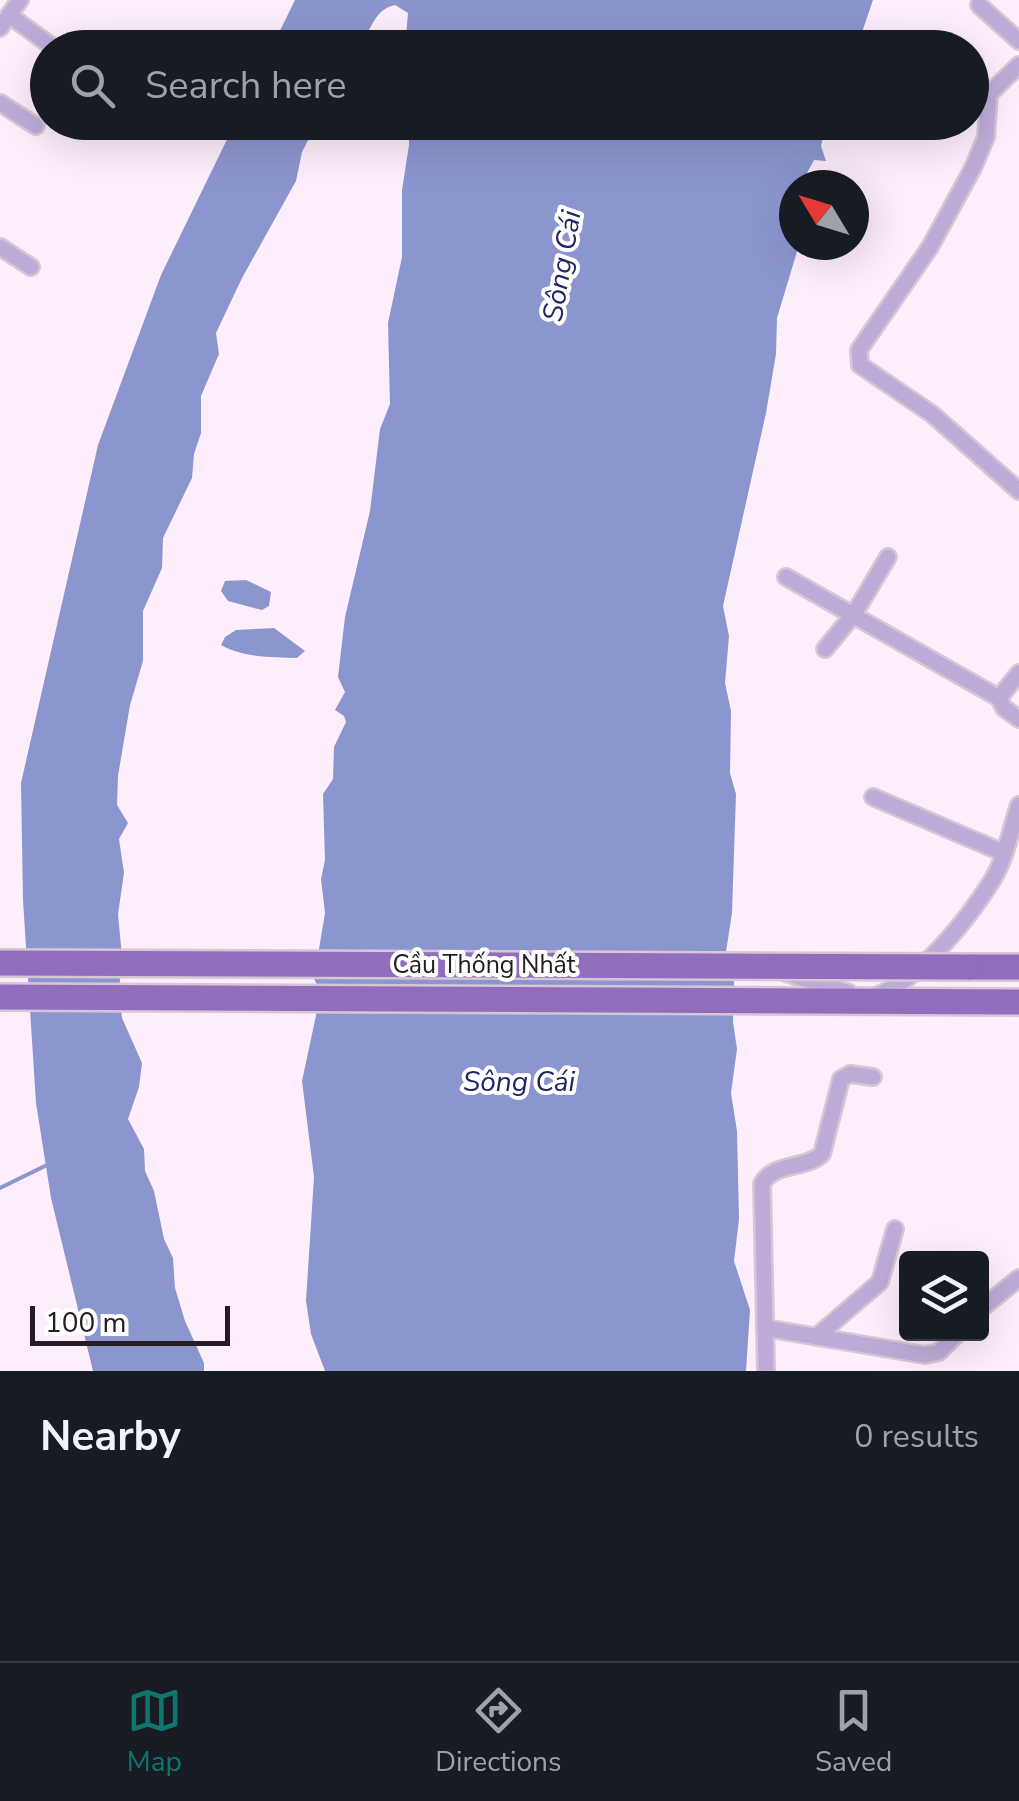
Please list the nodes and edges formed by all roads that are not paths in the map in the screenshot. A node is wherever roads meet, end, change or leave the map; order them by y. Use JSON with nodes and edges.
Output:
{"nodes":[{"id":1,"x":979,"y":4,"type":"dead end"},
{"id":2,"x":12,"y":9,"type":"edge"},
{"id":3,"x":35,"y":30,"type":"edge"},
{"id":4,"x":1019,"y":40,"type":"edge"},
{"id":5,"x":1019,"y":65,"type":"edge"},
{"id":6,"x":989,"y":94,"type":"edge"},
{"id":7,"x":0,"y":103,"type":"edge"},
{"id":8,"x":30,"y":122,"type":"edge"},
{"id":9,"x":985,"y":140,"type":"edge"},
{"id":10,"x":0,"y":247,"type":"edge"},
{"id":11,"x":31,"y":267,"type":"dead end"},
{"id":12,"x":1019,"y":491,"type":"edge"},
{"id":13,"x":888,"y":557,"type":"dead end"},
{"id":14,"x":786,"y":577,"type":"dead end"},
{"id":15,"x":854,"y":614,"type":"junction"},
{"id":16,"x":825,"y":648,"type":"dead end"},
{"id":17,"x":1019,"y":673,"type":"edge"},
{"id":18,"x":998,"y":698,"type":"junction"},
{"id":19,"x":1019,"y":719,"type":"edge"},
{"id":20,"x":873,"y":796,"type":"dead end"},
{"id":21,"x":1019,"y":805,"type":"edge"},
{"id":22,"x":1004,"y":852,"type":"junction"},
{"id":23,"x":0,"y":963,"type":"edge"},
{"id":24,"x":756,"y":963,"type":"dead end"},
{"id":25,"x":1019,"y":967,"type":"edge"},
{"id":26,"x":0,"y":998,"type":"edge"},
{"id":27,"x":1019,"y":1002,"type":"edge"},
{"id":28,"x":873,"y":1076,"type":"dead end"},
{"id":29,"x":895,"y":1229,"type":"dead end"},
{"id":30,"x":1019,"y":1278,"type":"edge"},
{"id":31,"x":989,"y":1302,"type":"edge"},
{"id":32,"x":765,"y":1328,"type":"junction"},
{"id":33,"x":816,"y":1337,"type":"junction"},
{"id":34,"x":950,"y":1341,"type":"edge"},
{"id":35,"x":766,"y":1371,"type":"edge"}],
"edges":[{"from":1,"to":4,"type":"street"},
{"from":2,"to":3,"type":"street"},
{"from":5,"to":6,"type":"street"},
{"from":7,"to":8,"type":"street"},
{"from":9,"to":12,"type":"street"},
{"from":10,"to":11,"type":"street"},
{"from":13,"to":15,"type":"street"},
{"from":14,"to":15,"type":"street"},
{"from":15,"to":16,"type":"street"},
{"from":15,"to":18,"type":"street"},
{"from":17,"to":18,"type":"street"},
{"from":18,"to":19,"type":"street"},
{"from":20,"to":22,"type":"street"},
{"from":21,"to":22,"type":"street"},
{"from":22,"to":24,"type":"street"},
{"from":23,"to":25,"type":"main road","name":"Cầu Thống Nhất","bridge":true},
{"from":26,"to":27,"type":"main road","name":"Cầu Thống Nhất"},
{"from":28,"to":32,"type":"street"},
{"from":29,"to":33,"type":"street"},
{"from":30,"to":31,"type":"street"},
{"from":32,"to":33,"type":"street"},
{"from":32,"to":35,"type":"street"},
{"from":33,"to":34,"type":"street"}]}
